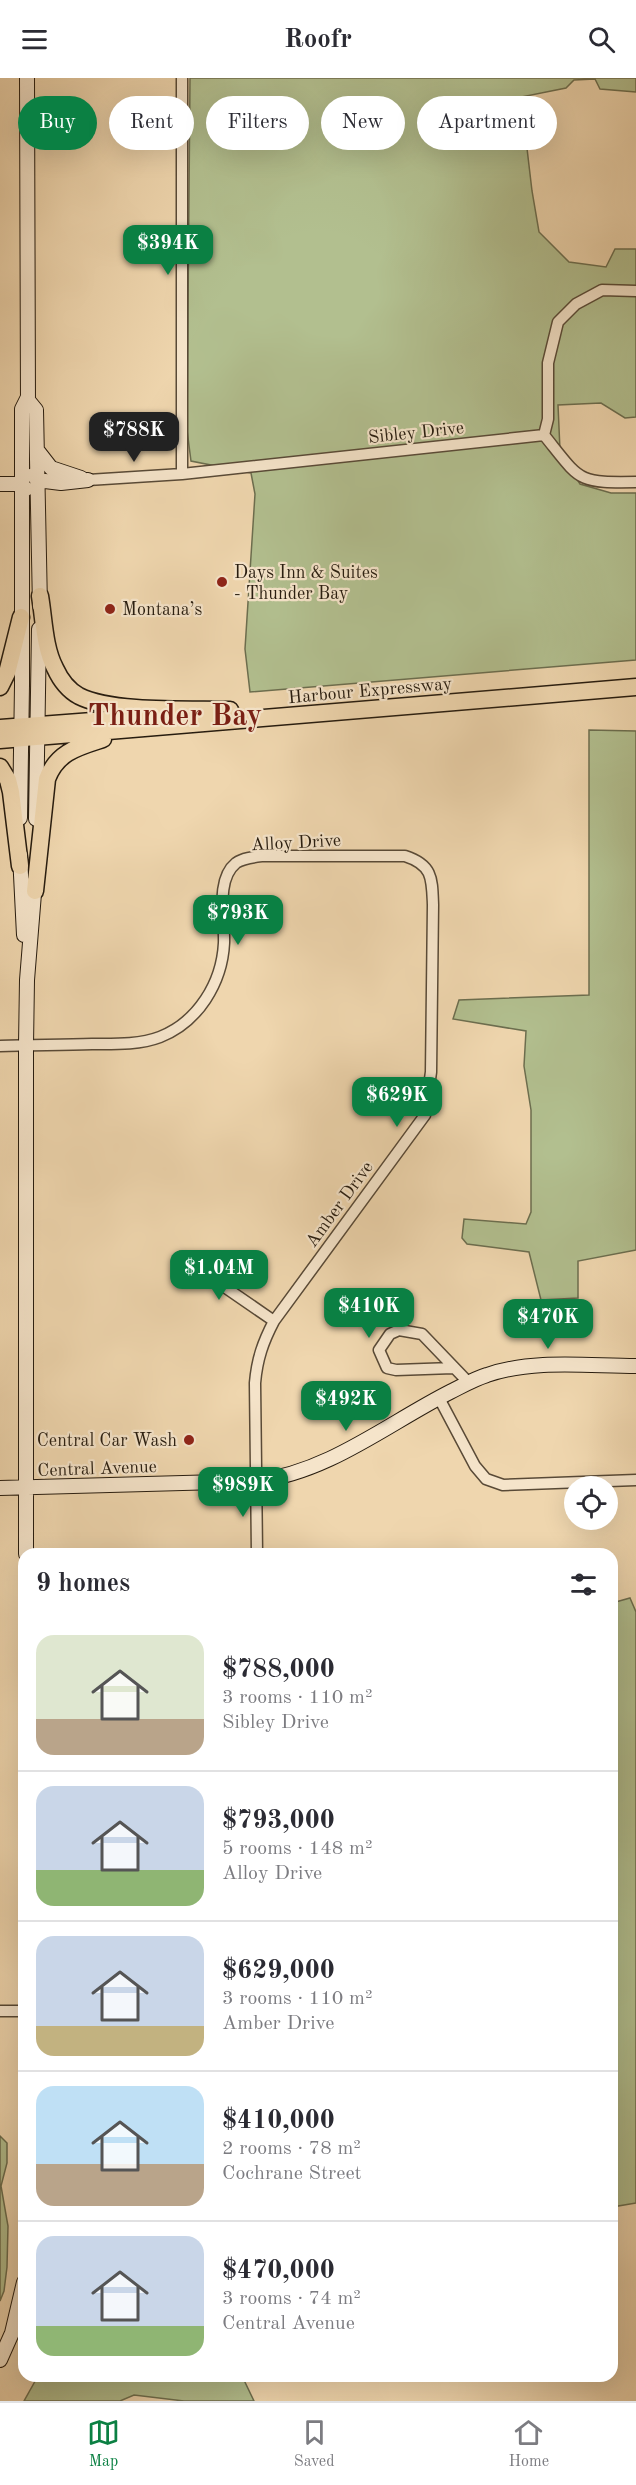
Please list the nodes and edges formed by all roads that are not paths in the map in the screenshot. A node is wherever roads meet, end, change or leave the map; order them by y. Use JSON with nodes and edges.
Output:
{"nodes":[{"id":1,"x":27,"y":78,"type":"edge"},
{"id":2,"x":182,"y":78,"type":"edge"},
{"id":3,"x":636,"y":291,"type":"edge"},
{"id":4,"x":27,"y":399,"type":"junction"},
{"id":5,"x":544,"y":435,"type":"junction"},
{"id":6,"x":36,"y":450,"type":"junction"},
{"id":7,"x":182,"y":474,"type":"junction"},
{"id":8,"x":37,"y":480,"type":"junction"},
{"id":9,"x":88,"y":480,"type":"junction"},
{"id":10,"x":636,"y":482,"type":"edge"},
{"id":11,"x":0,"y":484,"type":"edge"},
{"id":12,"x":21,"y":484,"type":"junction"},
{"id":13,"x":0,"y":490,"type":"edge"},
{"id":14,"x":21,"y":510,"type":"junction"},
{"id":15,"x":39,"y":567,"type":"junction"},
{"id":16,"x":40,"y":596,"type":"junction"},
{"id":17,"x":21,"y":617,"type":"junction"},
{"id":18,"x":636,"y":676,"type":"edge"},
{"id":19,"x":0,"y":687,"type":"edge"},
{"id":20,"x":636,"y":687,"type":"edge"},
{"id":21,"x":230,"y":710,"type":"junction"},
{"id":22,"x":0,"y":728,"type":"edge"},
{"id":23,"x":137,"y":729,"type":"junction"},
{"id":24,"x":29,"y":732,"type":"junction"},
{"id":25,"x":0,"y":740,"type":"edge"},
{"id":26,"x":0,"y":767,"type":"edge"},
{"id":27,"x":20,"y":866,"type":"junction"},
{"id":28,"x":35,"y":891,"type":"junction"},
{"id":29,"x":433,"y":905,"type":"joint"},
{"id":30,"x":27,"y":980,"type":"junction"},
{"id":31,"x":26,"y":1045,"type":"junction"},
{"id":32,"x":0,"y":1046,"type":"edge"},
{"id":33,"x":181,"y":1257,"type":"dead end"},
{"id":34,"x":274,"y":1321,"type":"junction"},
{"id":35,"x":636,"y":1366,"type":"edge"},
{"id":36,"x":453,"y":1368,"type":"junction"},
{"id":37,"x":469,"y":1383,"type":"junction"},
{"id":38,"x":439,"y":1398,"type":"junction"},
{"id":39,"x":636,"y":1480,"type":"edge"},
{"id":40,"x":257,"y":1481,"type":"junction"},
{"id":41,"x":0,"y":1488,"type":"edge"},
{"id":42,"x":26,"y":1488,"type":"junction"},
{"id":43,"x":26,"y":1548,"type":"edge"},
{"id":44,"x":257,"y":1548,"type":"edge"},
{"id":45,"x":0,"y":2011,"type":"edge"},
{"id":46,"x":18,"y":2011,"type":"edge"},
{"id":47,"x":18,"y":2308,"type":"edge"},
{"id":48,"x":0,"y":2360,"type":"edge"}],
"edges":[{"from":1,"to":4,"type":"main road"},
{"from":2,"to":7,"type":"street"},
{"from":3,"to":5,"type":"street"},
{"from":4,"to":6,"type":"main road"},
{"from":4,"to":8,"type":"main road"},
{"from":4,"to":12,"type":"main road"},
{"from":5,"to":7,"type":"street","name":"Sibley Drive"},
{"from":5,"to":10,"type":"street"},
{"from":6,"to":8,"type":"main road"},
{"from":6,"to":9,"type":"main road"},
{"from":7,"to":9,"type":"street","name":"Sibley Drive"},
{"from":8,"to":9,"type":"main road"},
{"from":8,"to":15,"type":"main road"},
{"from":11,"to":12,"type":"main road"},
{"from":12,"to":14,"type":"main road"},
{"from":12,"to":15,"type":"main road"},
{"from":13,"to":14,"type":"main road"},
{"from":14,"to":17,"type":"main road"},
{"from":15,"to":16,"type":"main road"},
{"from":16,"to":21,"type":"main road"},
{"from":16,"to":24,"type":"main road"},
{"from":17,"to":19,"type":"main road"},
{"from":17,"to":24,"type":"main road"},
{"from":18,"to":21,"type":"main road","name":"Harbour Expressway"},
{"from":20,"to":23,"type":"main road","name":"Harbour Expressway"},
{"from":21,"to":24,"type":"main road","name":"Harbour Expressway"},
{"from":22,"to":24,"type":"main road","name":"Harbour Expressway"},
{"from":23,"to":24,"type":"main road","name":"Harbour Expressway"},
{"from":23,"to":28,"type":"main road"},
{"from":24,"to":25,"type":"main road","name":"Harbour Expressway"},
{"from":24,"to":27,"type":"main road"},
{"from":24,"to":28,"type":"main road"},
{"from":26,"to":27,"type":"main road"},
{"from":27,"to":30,"type":"main road"},
{"from":28,"to":30,"type":"main road"},
{"from":29,"to":31,"type":"street","name":"Alloy Drive"},
{"from":29,"to":34,"type":"street","name":"Amber Drive"},
{"from":30,"to":31,"type":"main road"},
{"from":31,"to":32,"type":"street","name":"Alloy Drive"},
{"from":31,"to":42,"type":"main road"},
{"from":33,"to":34,"type":"street"},
{"from":34,"to":40,"type":"street","name":"Amber Drive"},
{"from":35,"to":37,"type":"main road","name":"Central Avenue"},
{"from":36,"to":36,"type":"street"},
{"from":36,"to":37,"type":"street"},
{"from":37,"to":38,"type":"main road","name":"Central Avenue"},
{"from":38,"to":39,"type":"street"},
{"from":38,"to":40,"type":"main road","name":"Central Avenue"},
{"from":40,"to":42,"type":"main road","name":"Central Avenue"},
{"from":40,"to":44,"type":"street","name":"Amber Drive"},
{"from":41,"to":42,"type":"main road","name":"Central Avenue"},
{"from":42,"to":43,"type":"main road"},
{"from":45,"to":46,"type":"street"},
{"from":47,"to":48,"type":"main road"}]}
